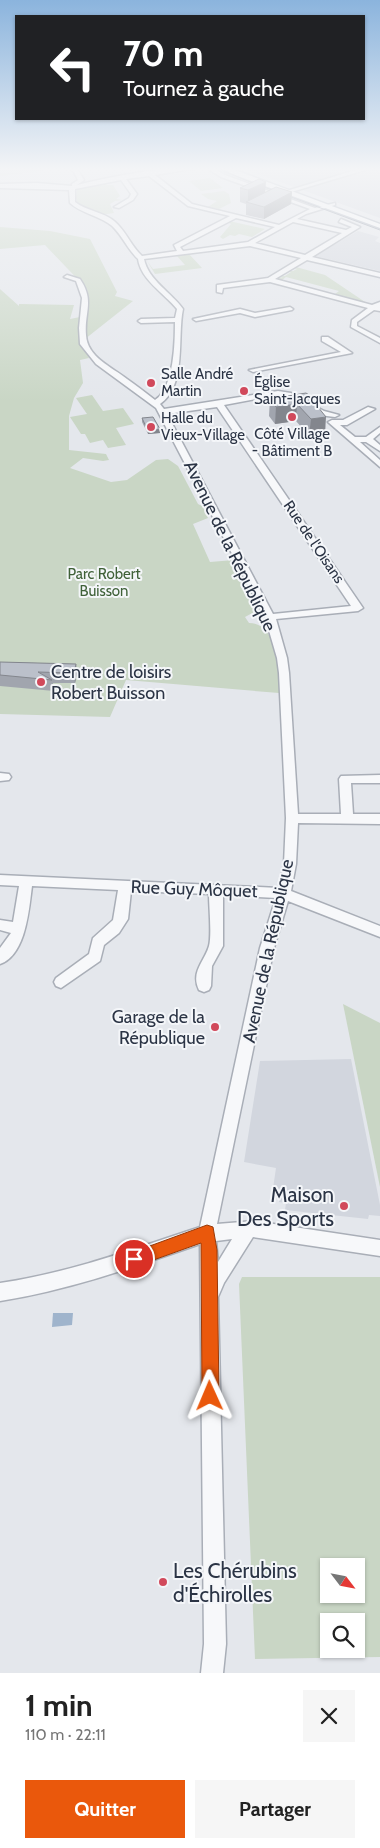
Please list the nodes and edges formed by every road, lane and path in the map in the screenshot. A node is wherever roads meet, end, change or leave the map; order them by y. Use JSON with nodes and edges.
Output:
{"nodes":[{"id":1,"x":129,"y":245,"type":"edge"},
{"id":2,"x":178,"y":245,"type":"edge"},
{"id":3,"x":242,"y":245,"type":"edge"},
{"id":4,"x":255,"y":245,"type":"edge"},
{"id":5,"x":326,"y":245,"type":"edge"},
{"id":6,"x":182,"y":253,"type":"junction"},
{"id":7,"x":306,"y":257,"type":"junction"},
{"id":8,"x":141,"y":258,"type":"junction"},
{"id":9,"x":246,"y":276,"type":"dead end"},
{"id":10,"x":380,"y":276,"type":"edge"},
{"id":11,"x":67,"y":277,"type":"dead end"},
{"id":12,"x":270,"y":280,"type":"junction"},
{"id":13,"x":220,"y":292,"type":"dead end"},
{"id":14,"x":378,"y":306,"type":"edge"},
{"id":15,"x":290,"y":309,"type":"dead end"},
{"id":16,"x":141,"y":312,"type":"dead end"},
{"id":17,"x":196,"y":319,"type":"dead end"},
{"id":18,"x":177,"y":320,"type":"junction"},
{"id":19,"x":141,"y":321,"type":"junction"},
{"id":20,"x":141,"y":329,"type":"dead end"},
{"id":21,"x":325,"y":339,"type":"dead end"},
{"id":22,"x":380,"y":341,"type":"edge"},
{"id":23,"x":253,"y":370,"type":"dead end"},
{"id":24,"x":155,"y":404,"type":"junction"},
{"id":25,"x":219,"y":404,"type":"junction"},
{"id":26,"x":380,"y":407,"type":"edge"},
{"id":27,"x":371,"y":409,"type":"junction"},
{"id":28,"x":162,"y":412,"type":"junction"},
{"id":29,"x":334,"y":418,"type":"junction"},
{"id":30,"x":347,"y":422,"type":"junction"},
{"id":31,"x":380,"y":428,"type":"edge"},
{"id":32,"x":361,"y":440,"type":"junction"},
{"id":33,"x":380,"y":449,"type":"edge"},
{"id":34,"x":380,"y":464,"type":"edge"},
{"id":35,"x":270,"y":617,"type":"junction"},
{"id":36,"x":380,"y":780,"type":"edge"},
{"id":37,"x":292,"y":818,"type":"junction"},
{"id":38,"x":347,"y":818,"type":"junction"},
{"id":39,"x":380,"y":819,"type":"edge"},
{"id":40,"x":0,"y":880,"type":"edge"},
{"id":41,"x":26,"y":881,"type":"junction"},
{"id":42,"x":124,"y":886,"type":"junction"},
{"id":43,"x":216,"y":891,"type":"junction"},
{"id":44,"x":283,"y":894,"type":"junction"},
{"id":45,"x":0,"y":925,"type":"edge"},
{"id":46,"x":19,"y":929,"type":"junction"},
{"id":47,"x":380,"y":932,"type":"edge"},
{"id":48,"x":0,"y":958,"type":"edge"},
{"id":49,"x":61,"y":982,"type":"dead end"},
{"id":50,"x":204,"y":986,"type":"dead end"},
{"id":51,"x":248,"y":1230,"type":"junction"},
{"id":52,"x":207,"y":1233,"type":"junction"},
{"id":53,"x":380,"y":1248,"type":"edge"},
{"id":54,"x":0,"y":1292,"type":"edge"},
{"id":55,"x":209,"y":1299,"type":"junction"},
{"id":56,"x":212,"y":1673,"type":"edge"}],
"edges":[{"from":1,"to":8,"type":"street"},
{"from":2,"to":6,"type":"street"},
{"from":3,"to":6,"type":"street"},
{"from":4,"to":7,"type":"street"},
{"from":5,"to":7,"type":"street"},
{"from":6,"to":8,"type":"street"},
{"from":7,"to":10,"type":"street"},
{"from":7,"to":12,"type":"street"},
{"from":8,"to":18,"type":"street"},
{"from":9,"to":12,"type":"street"},
{"from":11,"to":24,"type":"street","name":"Avenue de la République"},
{"from":12,"to":13,"type":"street"},
{"from":12,"to":14,"type":"street"},
{"from":14,"to":22,"type":"street"},
{"from":15,"to":17,"type":"street"},
{"from":16,"to":19,"type":"street"},
{"from":18,"to":19,"type":"street"},
{"from":18,"to":24,"type":"street"},
{"from":19,"to":20,"type":"street"},
{"from":21,"to":23,"type":"street"},
{"from":24,"to":28,"type":"street","name":"Avenue de la République"},
{"from":25,"to":28,"type":"street"},
{"from":25,"to":29,"type":"street"},
{"from":25,"to":35,"type":"street","name":"Rue de l'Oisans"},
{"from":26,"to":27,"type":"street"},
{"from":27,"to":29,"type":"street"},
{"from":27,"to":30,"type":"street"},
{"from":28,"to":35,"type":"street","name":"Avenue de la République"},
{"from":29,"to":30,"type":"street"},
{"from":29,"to":32,"type":"street"},
{"from":30,"to":32,"type":"street"},
{"from":31,"to":32,"type":"street"},
{"from":32,"to":33,"type":"street"},
{"from":32,"to":34,"type":"street"},
{"from":35,"to":37,"type":"street","name":"Avenue de la République"},
{"from":36,"to":38,"type":"street"},
{"from":37,"to":38,"type":"street"},
{"from":37,"to":44,"type":"street","name":"Avenue de la République"},
{"from":38,"to":39,"type":"street"},
{"from":40,"to":41,"type":"street","name":"Rue Guy Môquet"},
{"from":41,"to":42,"type":"street","name":"Rue Guy Môquet"},
{"from":41,"to":46,"type":"street"},
{"from":42,"to":43,"type":"street","name":"Rue Guy Môquet"},
{"from":42,"to":49,"type":"street"},
{"from":43,"to":44,"type":"street","name":"Rue Guy Môquet"},
{"from":43,"to":50,"type":"street"},
{"from":44,"to":47,"type":"street","name":"Rue Guy Môquet"},
{"from":44,"to":52,"type":"street","name":"Avenue de la République"},
{"from":45,"to":46,"type":"street"},
{"from":46,"to":48,"type":"street"},
{"from":51,"to":52,"type":"street"},
{"from":51,"to":53,"type":"street"},
{"from":51,"to":55,"type":"street"},
{"from":52,"to":54,"type":"street"},
{"from":52,"to":55,"type":"street","name":"Avenue de la République"},
{"from":55,"to":56,"type":"street","name":"Avenue de la République"}]}
